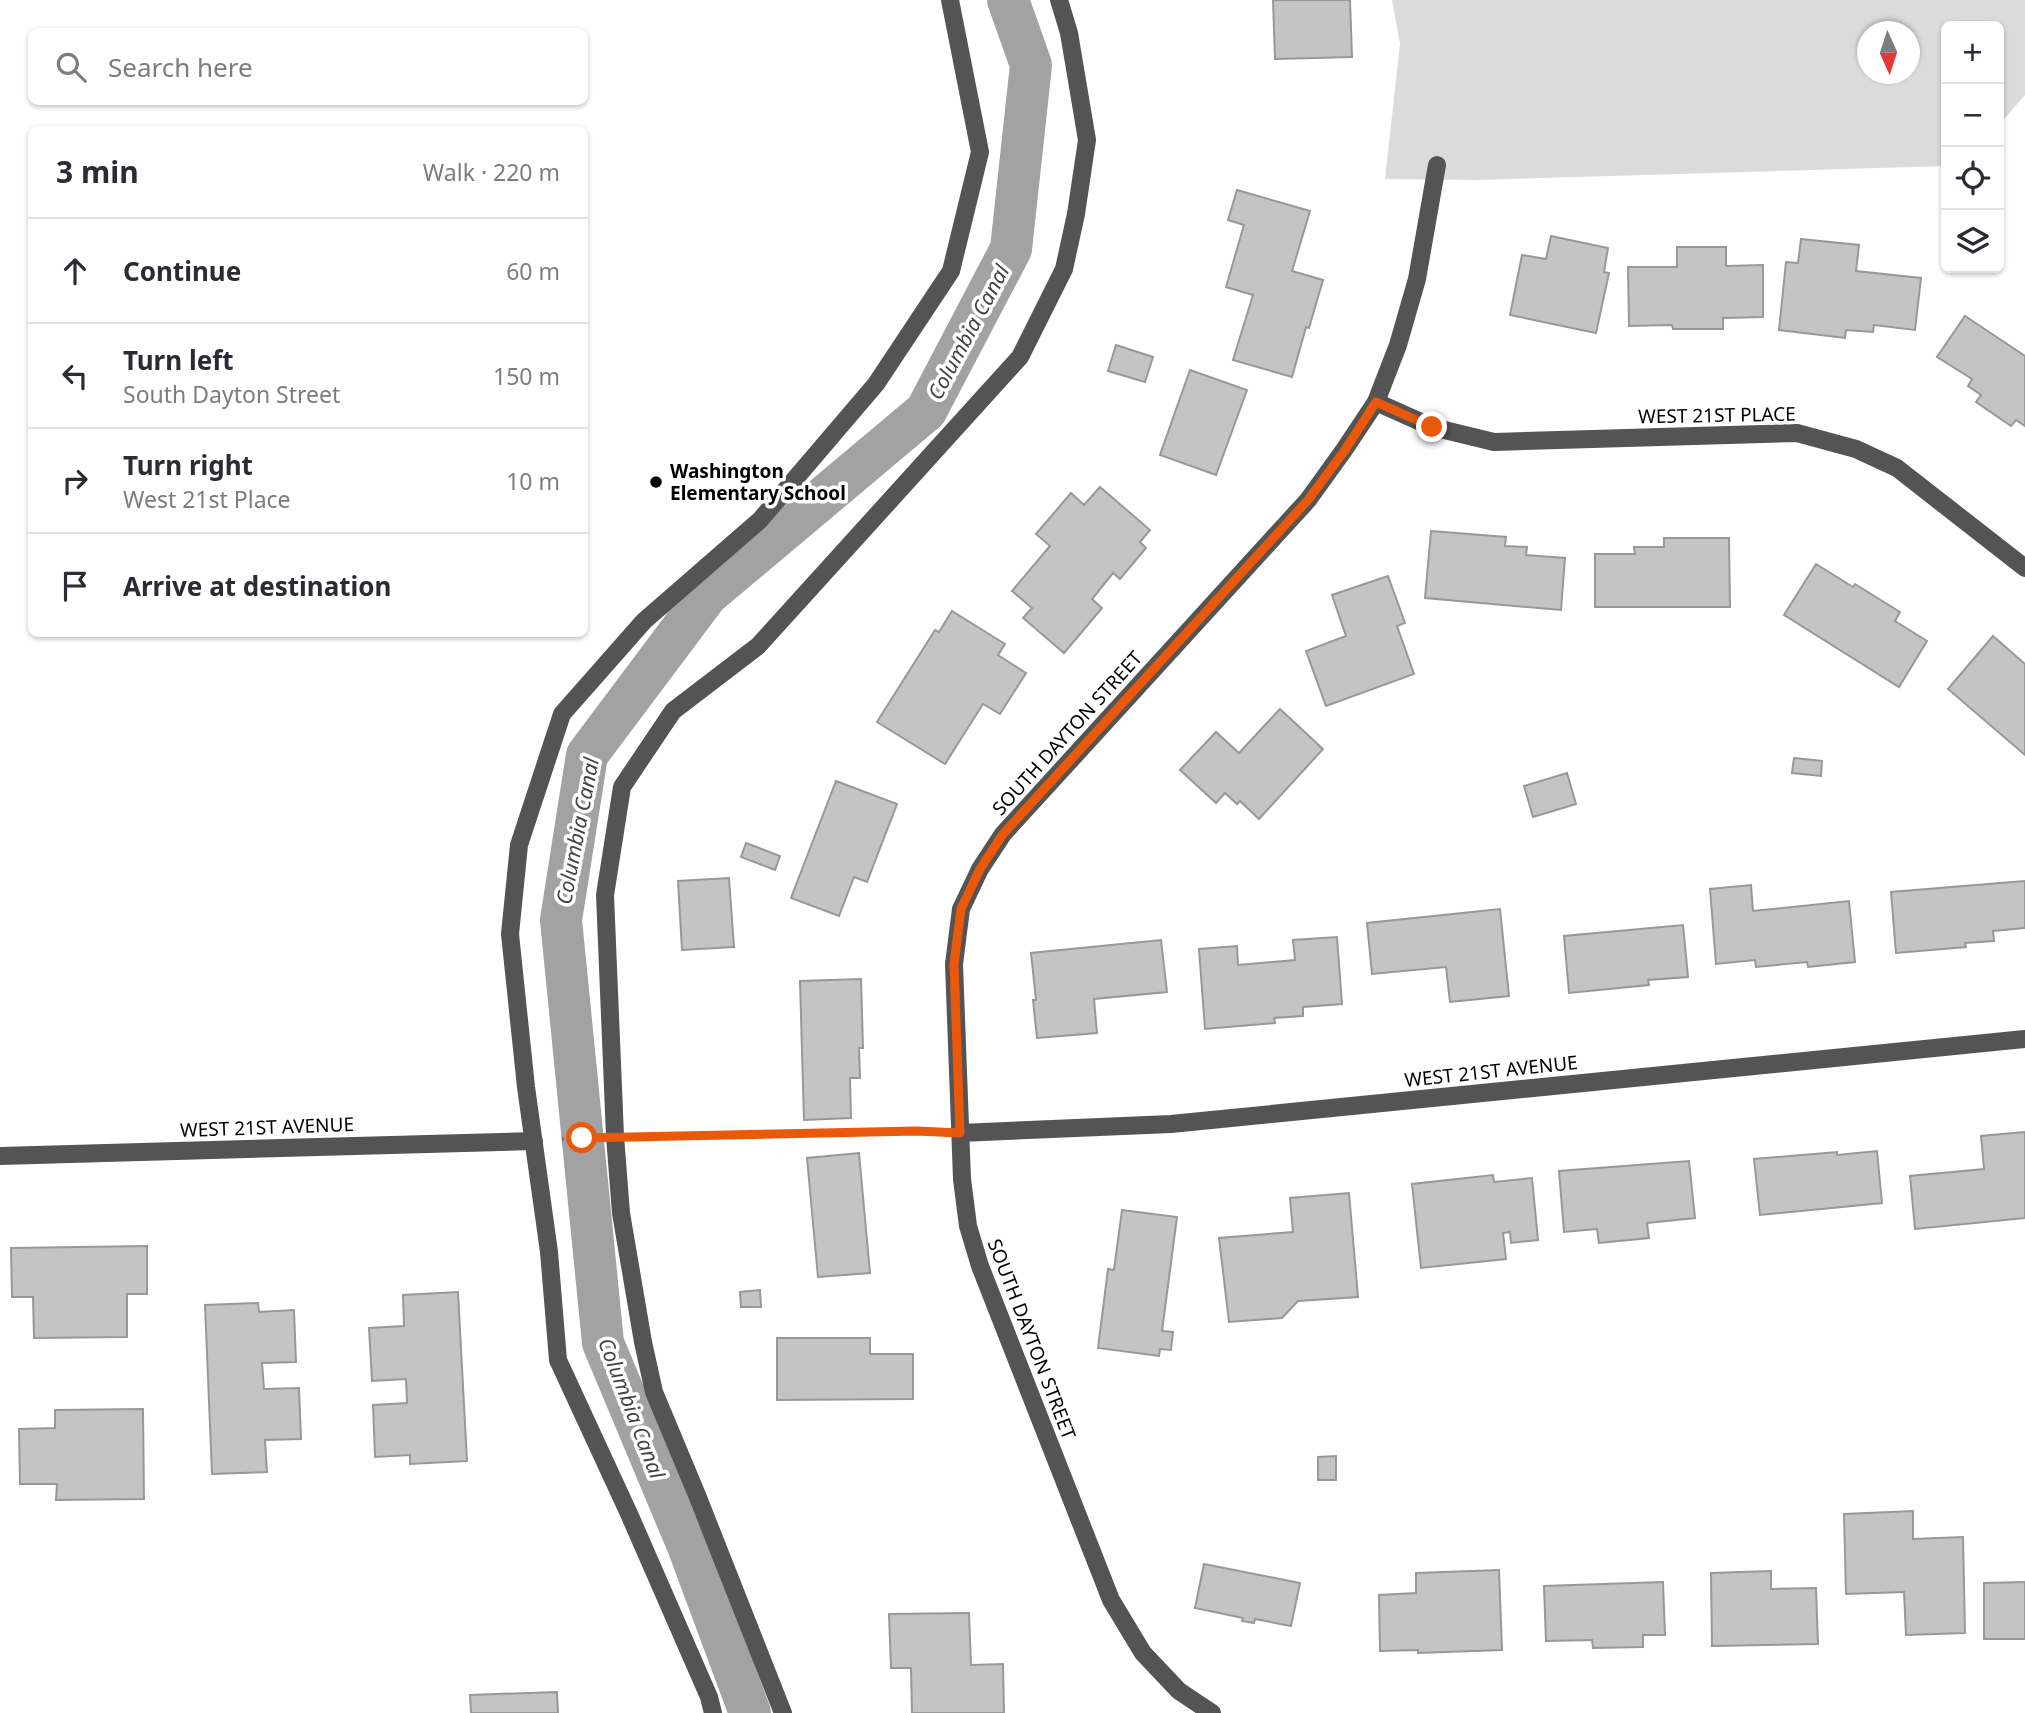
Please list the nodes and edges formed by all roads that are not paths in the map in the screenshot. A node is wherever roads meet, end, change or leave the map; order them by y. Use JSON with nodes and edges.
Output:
{"nodes":[{"id":1,"x":950,"y":0,"type":"edge"},
{"id":2,"x":1059,"y":0,"type":"edge"},
{"id":3,"x":1437,"y":165,"type":"dead end"},
{"id":4,"x":1376,"y":402,"type":"junction"},
{"id":5,"x":2025,"y":568,"type":"edge"},
{"id":6,"x":2025,"y":1039,"type":"edge"},
{"id":7,"x":960,"y":1133,"type":"junction"},
{"id":8,"x":534,"y":1141,"type":"junction"},
{"id":9,"x":0,"y":1156,"type":"edge"},
{"id":10,"x":713,"y":1713,"type":"edge"},
{"id":11,"x":783,"y":1713,"type":"edge"},
{"id":12,"x":1212,"y":1713,"type":"edge"}],
"edges":[{"from":1,"to":8,"type":"street"},
{"from":2,"to":11,"type":"street"},
{"from":3,"to":4,"type":"street","name":"SOUTH DAYTON STREET"},
{"from":4,"to":5,"type":"street","name":"WEST 21ST PLACE"},
{"from":4,"to":7,"type":"street","name":"SOUTH DAYTON STREET"},
{"from":6,"to":7,"type":"street","name":"WEST 21ST AVENUE"},
{"from":7,"to":12,"type":"street","name":"SOUTH DAYTON STREET"},
{"from":8,"to":9,"type":"street","name":"WEST 21ST AVENUE"},
{"from":8,"to":10,"type":"street"}]}
